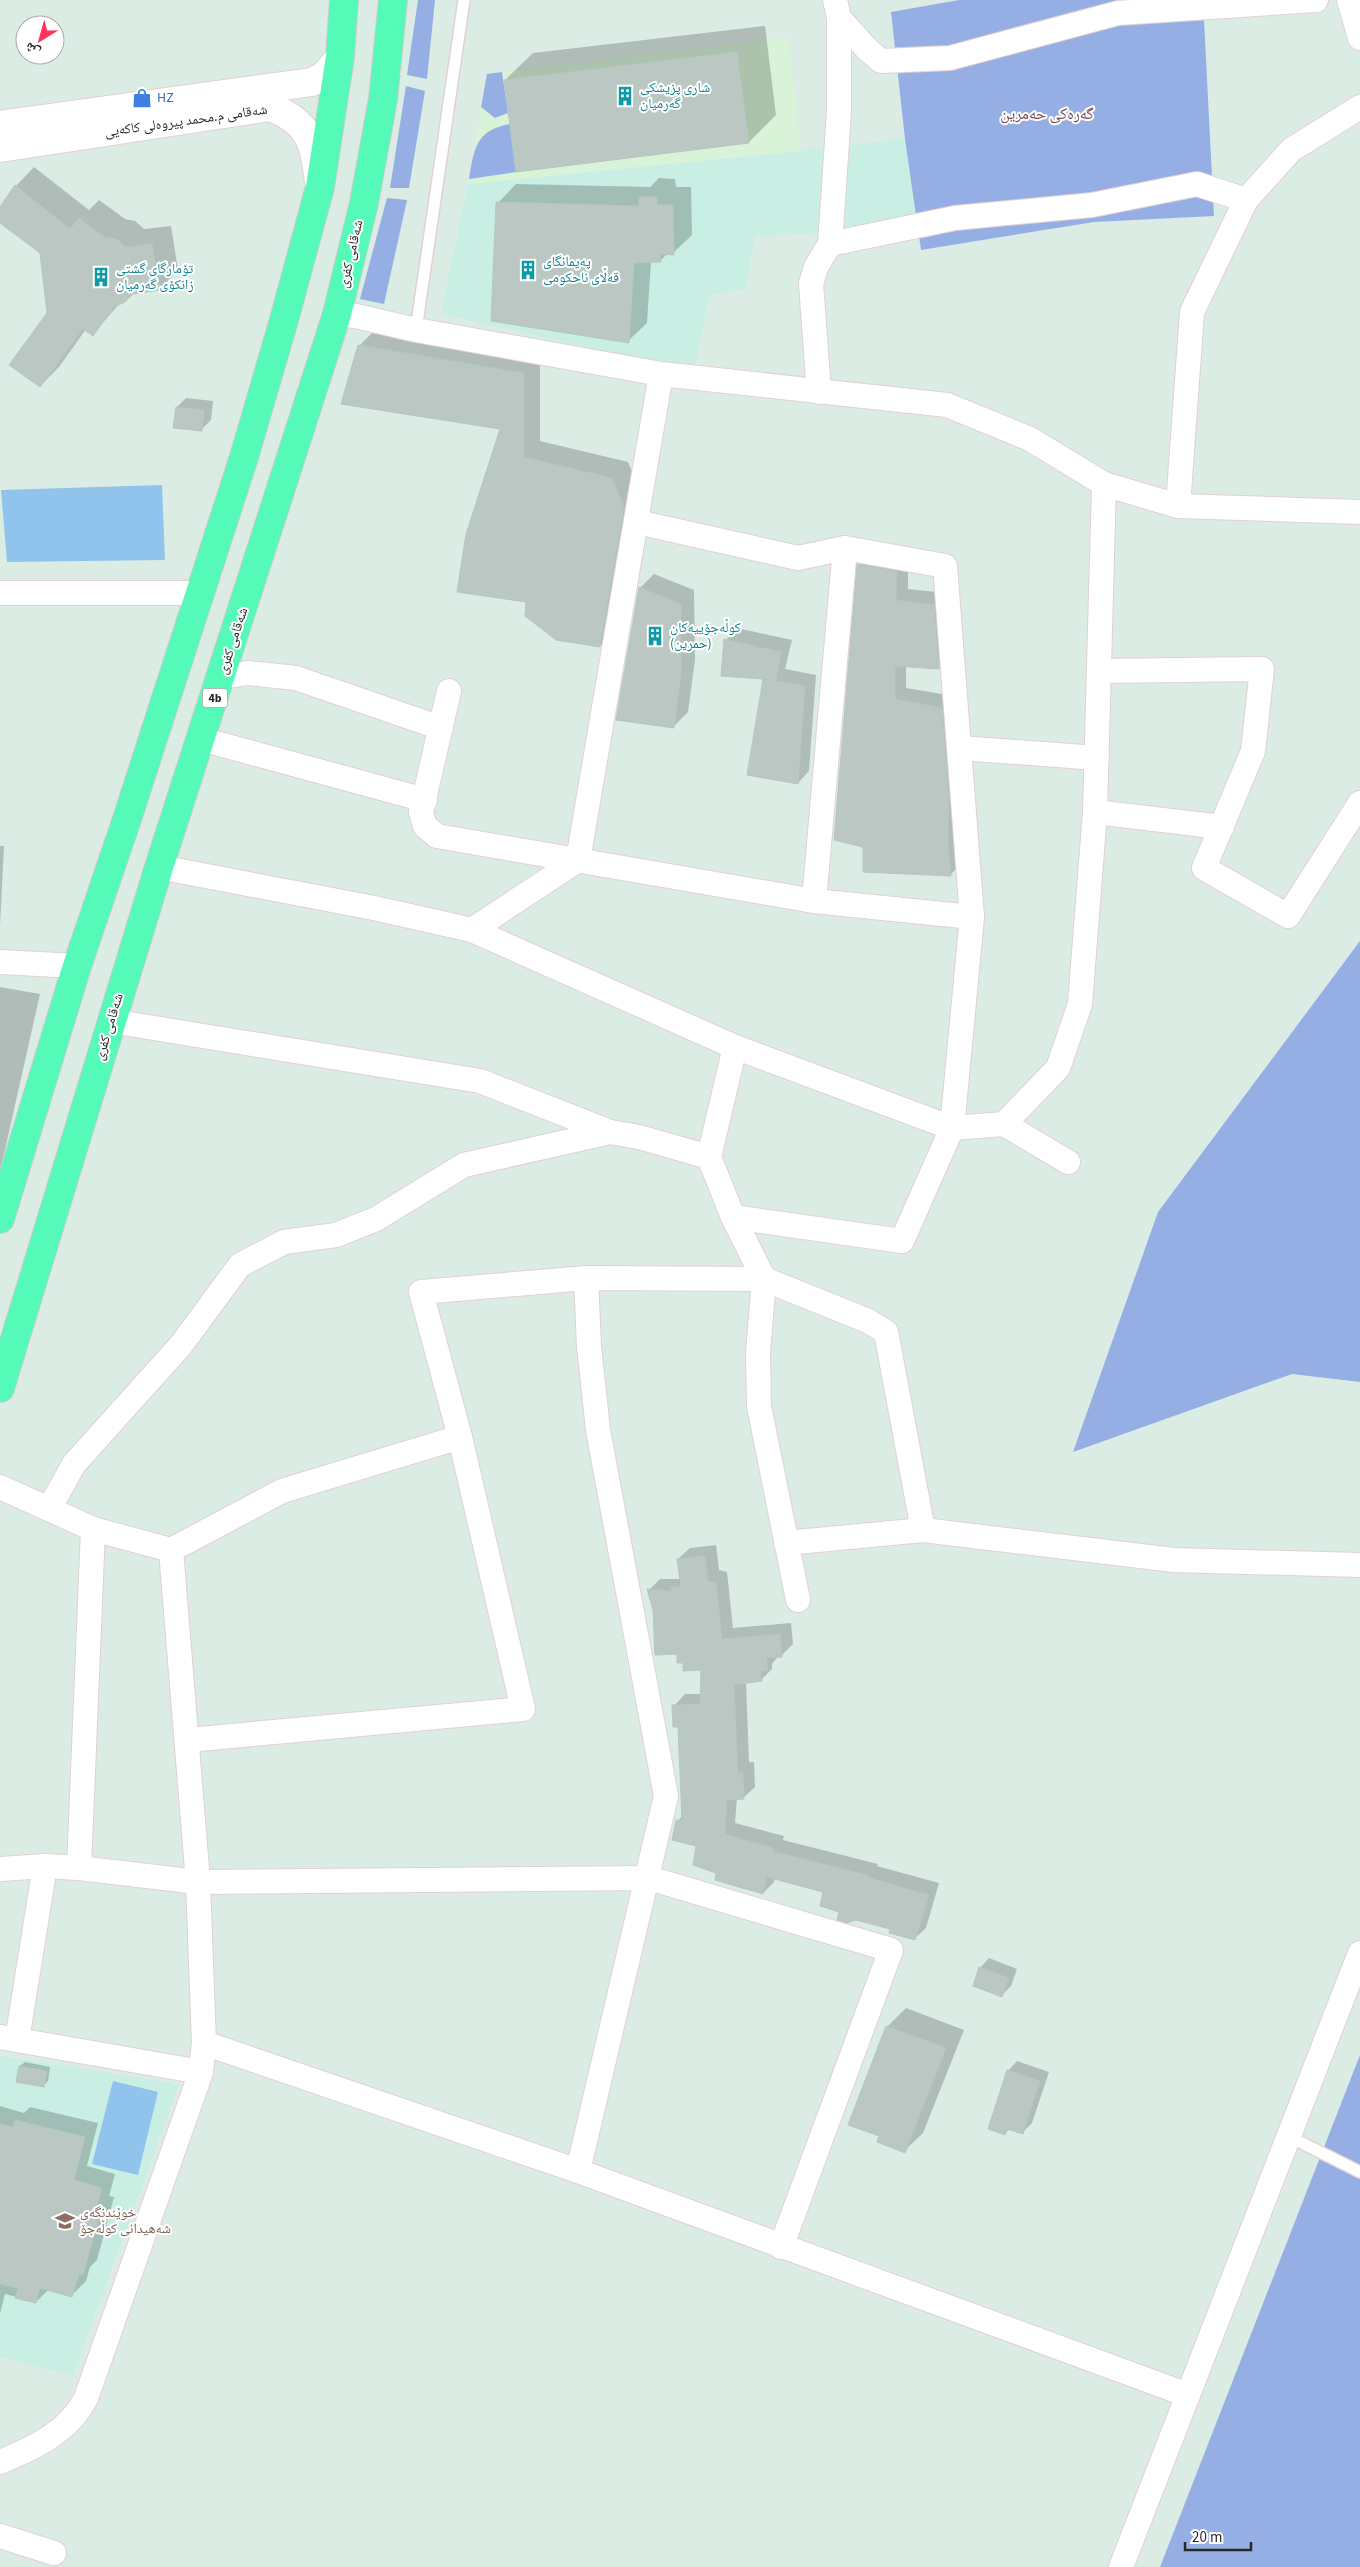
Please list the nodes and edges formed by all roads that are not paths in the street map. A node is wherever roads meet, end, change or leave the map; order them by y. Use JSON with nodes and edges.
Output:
{"nodes":[{"id":1,"x":344,"y":0,"type":"edge"},
{"id":2,"x":393,"y":0,"type":"edge"},
{"id":3,"x":464,"y":0,"type":"edge"},
{"id":4,"x":1316,"y":0,"type":"edge"},
{"id":5,"x":1349,"y":0,"type":"edge"},
{"id":6,"x":837,"y":9,"type":"edge"},
{"id":7,"x":1360,"y":38,"type":"edge"},
{"id":8,"x":340,"y":57,"type":"junction"},
{"id":9,"x":1360,"y":107,"type":"edge"},
{"id":10,"x":0,"y":125,"type":"edge"},
{"id":11,"x":0,"y":148,"type":"edge"},
{"id":12,"x":320,"y":187,"type":"junction"},
{"id":13,"x":1246,"y":200,"type":"junction"},
{"id":14,"x":830,"y":244,"type":"junction"},
{"id":15,"x":337,"y":314,"type":"junction"},
{"id":16,"x":416,"y":330,"type":"junction"},
{"id":17,"x":661,"y":374,"type":"junction"},
{"id":18,"x":819,"y":392,"type":"junction"},
{"id":19,"x":1104,"y":484,"type":"junction"},
{"id":20,"x":1178,"y":506,"type":"junction"},
{"id":21,"x":1360,"y":512,"type":"edge"},
{"id":22,"x":637,"y":522,"type":"junction"},
{"id":23,"x":845,"y":548,"type":"junction"},
{"id":24,"x":201,"y":592,"type":"junction"},
{"id":25,"x":0,"y":593,"type":"edge"},
{"id":26,"x":1099,"y":671,"type":"junction"},
{"id":27,"x":221,"y":677,"type":"junction"},
{"id":28,"x":449,"y":690,"type":"dead end"},
{"id":29,"x":441,"y":728,"type":"junction"},
{"id":30,"x":202,"y":738,"type":"junction"},
{"id":31,"x":960,"y":748,"type":"junction"},
{"id":32,"x":1097,"y":758,"type":"junction"},
{"id":33,"x":425,"y":800,"type":"junction"},
{"id":34,"x":1360,"y":803,"type":"edge"},
{"id":35,"x":1095,"y":812,"type":"junction"},
{"id":36,"x":1222,"y":827,"type":"junction"},
{"id":37,"x":578,"y":860,"type":"junction"},
{"id":38,"x":159,"y":866,"type":"junction"},
{"id":39,"x":814,"y":901,"type":"junction"},
{"id":40,"x":972,"y":917,"type":"junction"},
{"id":41,"x":472,"y":930,"type":"junction"},
{"id":42,"x":0,"y":962,"type":"edge"},
{"id":43,"x":77,"y":966,"type":"junction"},
{"id":44,"x":111,"y":1021,"type":"junction"},
{"id":45,"x":735,"y":1047,"type":"junction"},
{"id":46,"x":1004,"y":1124,"type":"junction"},
{"id":47,"x":952,"y":1128,"type":"junction"},
{"id":48,"x":610,"y":1132,"type":"junction"},
{"id":49,"x":708,"y":1157,"type":"junction"},
{"id":50,"x":1068,"y":1162,"type":"dead end"},
{"id":51,"x":733,"y":1217,"type":"junction"},
{"id":52,"x":0,"y":1219,"type":"edge"},
{"id":53,"x":586,"y":1278,"type":"junction"},
{"id":54,"x":764,"y":1279,"type":"junction"},
{"id":55,"x":0,"y":1388,"type":"edge"},
{"id":56,"x":460,"y":1437,"type":"junction"},
{"id":57,"x":0,"y":1487,"type":"edge"},
{"id":58,"x":49,"y":1509,"type":"junction"},
{"id":59,"x":93,"y":1529,"type":"junction"},
{"id":60,"x":923,"y":1530,"type":"junction"},
{"id":61,"x":786,"y":1543,"type":"junction"},
{"id":62,"x":171,"y":1550,"type":"junction"},
{"id":63,"x":1360,"y":1565,"type":"edge"},
{"id":64,"x":798,"y":1600,"type":"dead end"},
{"id":65,"x":188,"y":1740,"type":"junction"},
{"id":66,"x":44,"y":1866,"type":"junction"},
{"id":67,"x":79,"y":1868,"type":"junction"},
{"id":68,"x":0,"y":1869,"type":"edge"},
{"id":69,"x":649,"y":1878,"type":"junction"},
{"id":70,"x":198,"y":1882,"type":"junction"},
{"id":71,"x":1360,"y":1953,"type":"edge"},
{"id":72,"x":8,"y":2038,"type":"edge"},
{"id":73,"x":204,"y":2043,"type":"junction"},
{"id":74,"x":201,"y":2072,"type":"junction"},
{"id":75,"x":1288,"y":2136,"type":"junction"},
{"id":76,"x":578,"y":2171,"type":"junction"},
{"id":77,"x":1360,"y":2172,"type":"edge"},
{"id":78,"x":781,"y":2247,"type":"junction"},
{"id":79,"x":1188,"y":2395,"type":"junction"},
{"id":80,"x":0,"y":2462,"type":"edge"},
{"id":81,"x":0,"y":2536,"type":"edge"},
{"id":82,"x":54,"y":2553,"type":"dead end"},
{"id":83,"x":1121,"y":2567,"type":"edge"}],
"edges":[{"from":1,"to":8,"type":"highway"},
{"from":2,"to":15,"type":"highway","name":"شەقامی کفری","number":"4b"},
{"from":3,"to":16,"type":"lane"},
{"from":4,"to":6,"type":"street"},
{"from":5,"to":7,"type":"street"},
{"from":6,"to":14,"type":"street"},
{"from":8,"to":10,"type":"street","name":"شەقامی م.محمد پیروەلی کاکەیی"},
{"from":8,"to":12,"type":"highway"},
{"from":9,"to":13,"type":"street"},
{"from":11,"to":12,"type":"street","name":"شەقامی م.محمد پیروەلی کاکەیی"},
{"from":12,"to":24,"type":"highway"},
{"from":13,"to":14,"type":"street"},
{"from":13,"to":20,"type":"street"},
{"from":14,"to":18,"type":"street"},
{"from":15,"to":16,"type":"street"},
{"from":15,"to":27,"type":"highway","name":"شەقامی کفری","number":"4b"},
{"from":16,"to":17,"type":"street"},
{"from":17,"to":18,"type":"street"},
{"from":17,"to":22,"type":"street"},
{"from":18,"to":19,"type":"street"},
{"from":19,"to":20,"type":"street"},
{"from":19,"to":26,"type":"street"},
{"from":20,"to":21,"type":"street"},
{"from":22,"to":23,"type":"street"},
{"from":22,"to":37,"type":"street"},
{"from":23,"to":31,"type":"street"},
{"from":23,"to":39,"type":"street"},
{"from":24,"to":25,"type":"street"},
{"from":24,"to":43,"type":"highway"},
{"from":26,"to":32,"type":"street"},
{"from":26,"to":36,"type":"street"},
{"from":27,"to":29,"type":"street"},
{"from":27,"to":30,"type":"highway","name":"شەقامی کفری","number":"4b"},
{"from":28,"to":29,"type":"street"},
{"from":29,"to":33,"type":"street"},
{"from":30,"to":33,"type":"street"},
{"from":30,"to":38,"type":"highway","name":"شەقامی کفری","number":"4b"},
{"from":31,"to":32,"type":"street"},
{"from":31,"to":40,"type":"street"},
{"from":32,"to":35,"type":"street"},
{"from":33,"to":37,"type":"street"},
{"from":34,"to":36,"type":"street"},
{"from":35,"to":36,"type":"street"},
{"from":35,"to":46,"type":"street"},
{"from":37,"to":39,"type":"street"},
{"from":37,"to":41,"type":"street"},
{"from":38,"to":41,"type":"street"},
{"from":38,"to":44,"type":"highway","name":"شەقامی کفری","number":"4b"},
{"from":39,"to":40,"type":"street"},
{"from":40,"to":47,"type":"street"},
{"from":41,"to":45,"type":"street"},
{"from":42,"to":43,"type":"street"},
{"from":43,"to":52,"type":"highway"},
{"from":44,"to":48,"type":"street"},
{"from":44,"to":55,"type":"highway","name":"شەقامی کفری","number":"4b"},
{"from":45,"to":47,"type":"street"},
{"from":45,"to":49,"type":"street"},
{"from":46,"to":47,"type":"street"},
{"from":46,"to":50,"type":"street"},
{"from":47,"to":51,"type":"street"},
{"from":48,"to":49,"type":"street"},
{"from":48,"to":58,"type":"street"},
{"from":49,"to":51,"type":"street"},
{"from":51,"to":54,"type":"street"},
{"from":53,"to":54,"type":"street"},
{"from":53,"to":56,"type":"street"},
{"from":53,"to":69,"type":"street"},
{"from":54,"to":60,"type":"street"},
{"from":54,"to":61,"type":"street"},
{"from":56,"to":62,"type":"street"},
{"from":56,"to":65,"type":"street"},
{"from":57,"to":58,"type":"street"},
{"from":58,"to":59,"type":"street"},
{"from":59,"to":62,"type":"street"},
{"from":59,"to":67,"type":"street"},
{"from":60,"to":61,"type":"street"},
{"from":60,"to":63,"type":"street"},
{"from":61,"to":64,"type":"street"},
{"from":62,"to":65,"type":"street"},
{"from":65,"to":70,"type":"street"},
{"from":66,"to":67,"type":"street"},
{"from":66,"to":68,"type":"street"},
{"from":66,"to":72,"type":"street"},
{"from":67,"to":70,"type":"street"},
{"from":69,"to":70,"type":"street"},
{"from":69,"to":76,"type":"street"},
{"from":69,"to":78,"type":"street"},
{"from":70,"to":73,"type":"street"},
{"from":71,"to":75,"type":"street"},
{"from":72,"to":74,"type":"street"},
{"from":73,"to":74,"type":"street"},
{"from":73,"to":76,"type":"street"},
{"from":74,"to":80,"type":"street"},
{"from":75,"to":77,"type":"lane"},
{"from":75,"to":79,"type":"street"},
{"from":76,"to":78,"type":"street"},
{"from":78,"to":79,"type":"street"},
{"from":79,"to":83,"type":"street"},
{"from":81,"to":82,"type":"street"}]}
